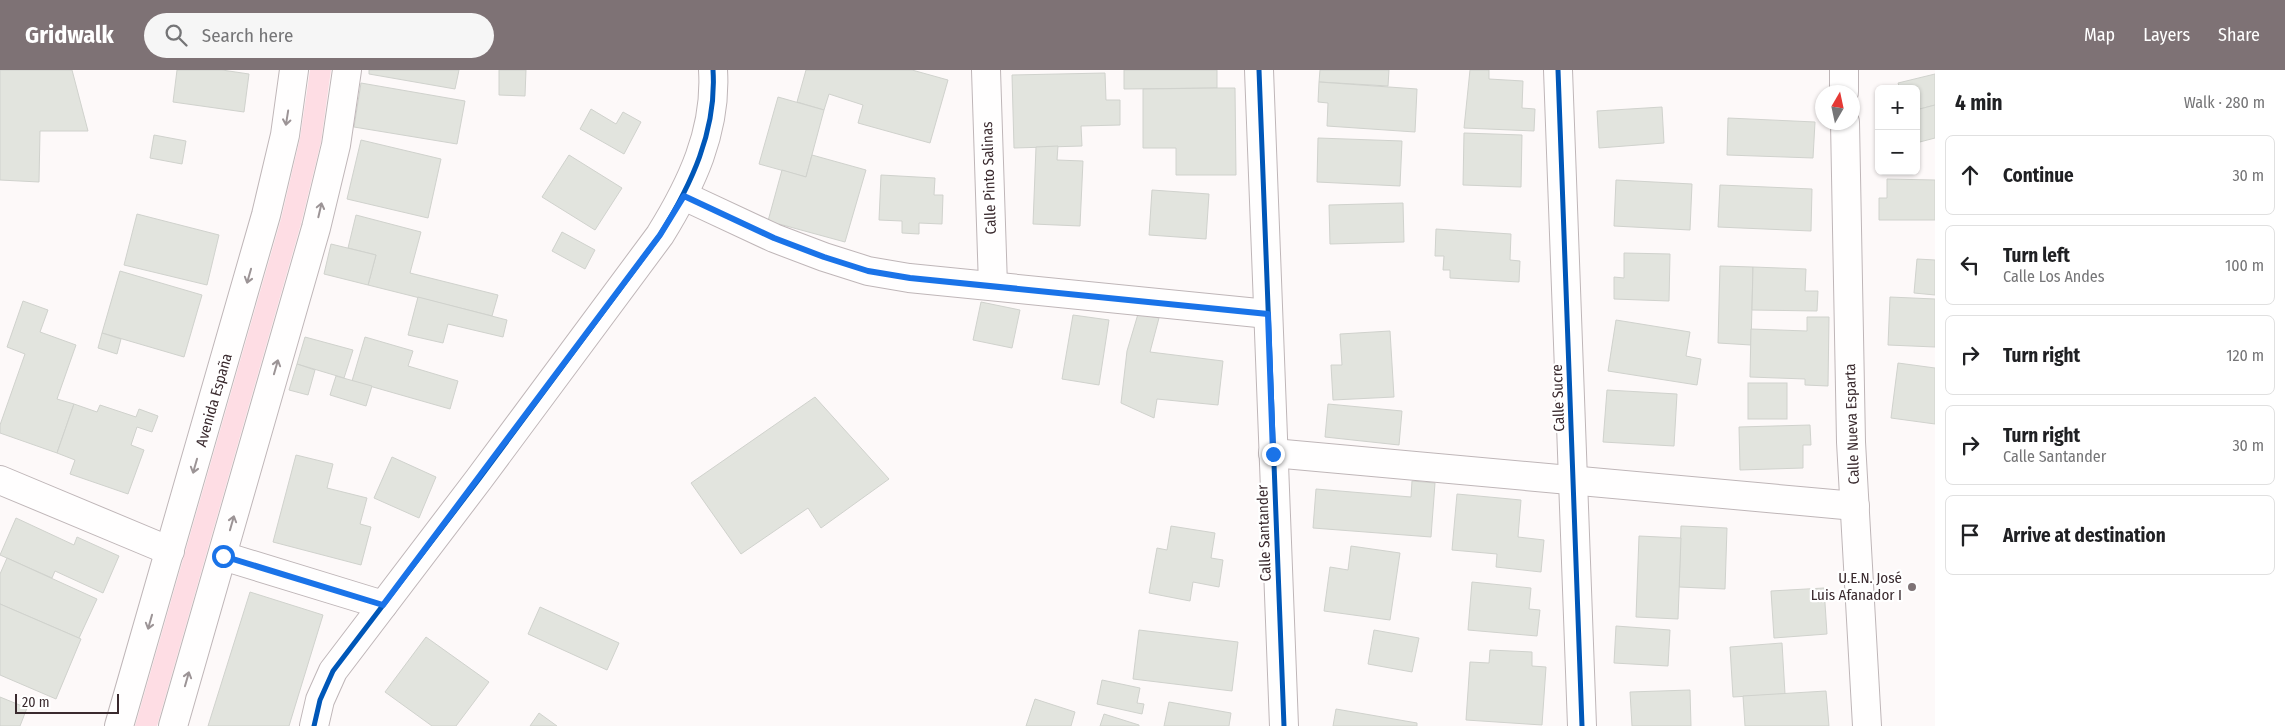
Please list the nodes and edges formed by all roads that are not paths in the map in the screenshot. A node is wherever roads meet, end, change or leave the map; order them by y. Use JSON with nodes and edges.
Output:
{"nodes":[{"id":1,"x":294,"y":70,"type":"edge"},
{"id":2,"x":347,"y":70,"type":"edge"},
{"id":3,"x":714,"y":70,"type":"edge"},
{"id":4,"x":986,"y":70,"type":"edge"},
{"id":5,"x":1259,"y":70,"type":"edge"},
{"id":6,"x":1558,"y":70,"type":"edge"},
{"id":7,"x":1844,"y":70,"type":"edge"},
{"id":8,"x":1844,"y":85,"type":"edge"},
{"id":9,"x":1845,"y":130,"type":"edge"},
{"id":10,"x":684,"y":196,"type":"junction"},
{"id":11,"x":993,"y":286,"type":"junction"},
{"id":12,"x":1268,"y":314,"type":"junction"},
{"id":13,"x":1273,"y":454,"type":"junction"},
{"id":14,"x":0,"y":480,"type":"edge"},
{"id":15,"x":1574,"y":480,"type":"junction"},
{"id":16,"x":1855,"y":506,"type":"junction"},
{"id":17,"x":170,"y":551,"type":"junction"},
{"id":18,"x":223,"y":556,"type":"junction"},
{"id":19,"x":383,"y":605,"type":"junction"},
{"id":20,"x":119,"y":726,"type":"edge"},
{"id":21,"x":173,"y":726,"type":"edge"},
{"id":22,"x":314,"y":726,"type":"edge"},
{"id":23,"x":1284,"y":726,"type":"edge"},
{"id":24,"x":1582,"y":726,"type":"edge"},
{"id":25,"x":1867,"y":726,"type":"edge"}],
"edges":[{"from":1,"to":17,"type":"street","name":"Avenida España","one_way":true},
{"from":18,"to":2,"type":"street","one_way":true},
{"from":3,"to":10,"type":"street"},
{"from":4,"to":11,"type":"street","name":"Calle Pinto Salinas"},
{"from":5,"to":12,"type":"street","name":"Calle Santander"},
{"from":6,"to":15,"type":"street","name":"Calle Sucre"},
{"from":7,"to":8,"type":"street"},
{"from":9,"to":16,"type":"street","name":"Calle Nueva Esparta"},
{"from":10,"to":11,"type":"street"},
{"from":10,"to":19,"type":"street"},
{"from":11,"to":12,"type":"street"},
{"from":12,"to":13,"type":"street","name":"Calle Santander"},
{"from":13,"to":15,"type":"street"},
{"from":13,"to":23,"type":"street","name":"Calle Santander"},
{"from":14,"to":17,"type":"street"},
{"from":15,"to":16,"type":"street"},
{"from":15,"to":24,"type":"street","name":"Calle Sucre"},
{"from":16,"to":25,"type":"street","name":"Calle Nueva Esparta"},
{"from":17,"to":20,"type":"street","name":"Avenida España","one_way":true},
{"from":18,"to":19,"type":"street"},
{"from":21,"to":18,"type":"street","one_way":true},
{"from":19,"to":22,"type":"street"}]}
